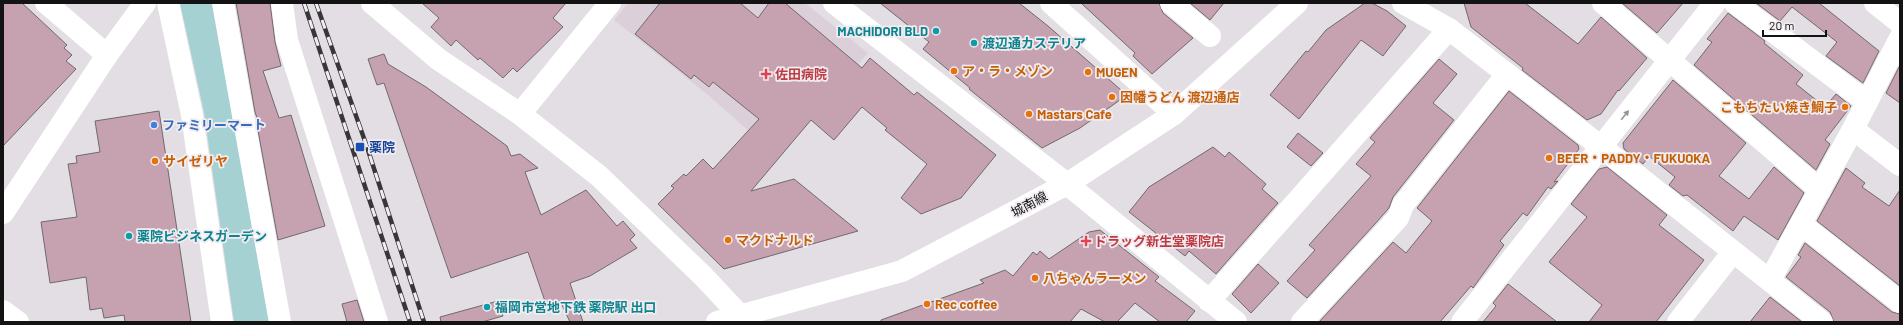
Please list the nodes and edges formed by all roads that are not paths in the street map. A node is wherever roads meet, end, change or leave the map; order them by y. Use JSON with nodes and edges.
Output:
{"nodes":[{"id":1,"x":46,"y":3,"type":"edge"},
{"id":2,"x":145,"y":3,"type":"edge"},
{"id":3,"x":168,"y":3,"type":"edge"},
{"id":4,"x":223,"y":3,"type":"edge"},
{"id":5,"x":282,"y":3,"type":"edge"},
{"id":6,"x":372,"y":3,"type":"edge"},
{"id":7,"x":610,"y":3,"type":"edge"},
{"id":8,"x":834,"y":3,"type":"edge"},
{"id":9,"x":1051,"y":3,"type":"edge"},
{"id":10,"x":1171,"y":3,"type":"edge"},
{"id":11,"x":1297,"y":3,"type":"edge"},
{"id":12,"x":1403,"y":3,"type":"edge"},
{"id":13,"x":1603,"y":3,"type":"edge"},
{"id":14,"x":1715,"y":3,"type":"edge"},
{"id":15,"x":1735,"y":3,"type":"edge"},
{"id":16,"x":1875,"y":3,"type":"edge"},
{"id":17,"x":1900,"y":23,"type":"edge"},
{"id":18,"x":1449,"y":29,"type":"junction"},
{"id":19,"x":1210,"y":36,"type":"dead end"},
{"id":20,"x":1900,"y":38,"type":"edge"},
{"id":21,"x":107,"y":55,"type":"junction"},
{"id":22,"x":1669,"y":60,"type":"junction"},
{"id":23,"x":1507,"y":74,"type":"junction"},
{"id":24,"x":1867,"y":102,"type":"junction"},
{"id":25,"x":520,"y":114,"type":"junction"},
{"id":26,"x":1174,"y":114,"type":"junction"},
{"id":27,"x":1853,"y":129,"type":"junction"},
{"id":28,"x":1600,"y":146,"type":"junction"},
{"id":29,"x":1900,"y":165,"type":"edge"},
{"id":30,"x":1067,"y":184,"type":"junction"},
{"id":31,"x":1820,"y":190,"type":"junction"},
{"id":32,"x":3,"y":213,"type":"edge"},
{"id":33,"x":1801,"y":224,"type":"junction"},
{"id":34,"x":1733,"y":252,"type":"junction"},
{"id":35,"x":1770,"y":280,"type":"junction"},
{"id":36,"x":1900,"y":302,"type":"edge"},
{"id":37,"x":3,"y":311,"type":"edge"},
{"id":38,"x":1220,"y":314,"type":"edge"},
{"id":39,"x":743,"y":319,"type":"edge"},
{"id":40,"x":18,"y":322,"type":"edge"},
{"id":41,"x":222,"y":322,"type":"edge"},
{"id":42,"x":280,"y":322,"type":"edge"},
{"id":43,"x":377,"y":322,"type":"edge"},
{"id":44,"x":717,"y":322,"type":"edge"},
{"id":45,"x":1302,"y":322,"type":"edge"},
{"id":46,"x":1462,"y":322,"type":"edge"},
{"id":47,"x":1678,"y":322,"type":"edge"},
{"id":48,"x":1822,"y":322,"type":"edge"}],
"edges":[{"from":1,"to":21,"type":"street"},
{"from":2,"to":21,"type":"street"},
{"from":3,"to":41,"type":"street"},
{"from":4,"to":42,"type":"street"},
{"from":5,"to":43,"type":"street"},
{"from":6,"to":25,"type":"street"},
{"from":7,"to":25,"type":"street"},
{"from":8,"to":30,"type":"street"},
{"from":9,"to":26,"type":"street"},
{"from":10,"to":19,"type":"street"},
{"from":11,"to":26,"type":"street","name":"城南線"},
{"from":12,"to":18,"type":"street"},
{"from":13,"to":22,"type":"street"},
{"from":14,"to":22,"type":"street"},
{"from":15,"to":24,"type":"street"},
{"from":16,"to":17,"type":"street"},
{"from":18,"to":23,"type":"street"},
{"from":18,"to":38,"type":"street"},
{"from":20,"to":24,"type":"street"},
{"from":21,"to":32,"type":"street"},
{"from":28,"to":22,"type":"street","one_way":true},
{"from":22,"to":31,"type":"street"},
{"from":23,"to":28,"type":"street"},
{"from":23,"to":45,"type":"street"},
{"from":24,"to":27,"type":"street"},
{"from":25,"to":39,"type":"street"},
{"from":26,"to":30,"type":"street","name":"城南線"},
{"from":27,"to":29,"type":"street"},
{"from":27,"to":31,"type":"street"},
{"from":28,"to":34,"type":"street"},
{"from":28,"to":46,"type":"street"},
{"from":30,"to":38,"type":"street"},
{"from":30,"to":39,"type":"street","name":"城南線"},
{"from":31,"to":33,"type":"street"},
{"from":33,"to":35,"type":"street"},
{"from":33,"to":36,"type":"street"},
{"from":34,"to":35,"type":"street"},
{"from":34,"to":47,"type":"street"},
{"from":35,"to":48,"type":"street"},
{"from":37,"to":40,"type":"street"},
{"from":39,"to":44,"type":"street","name":"城南線"}]}
